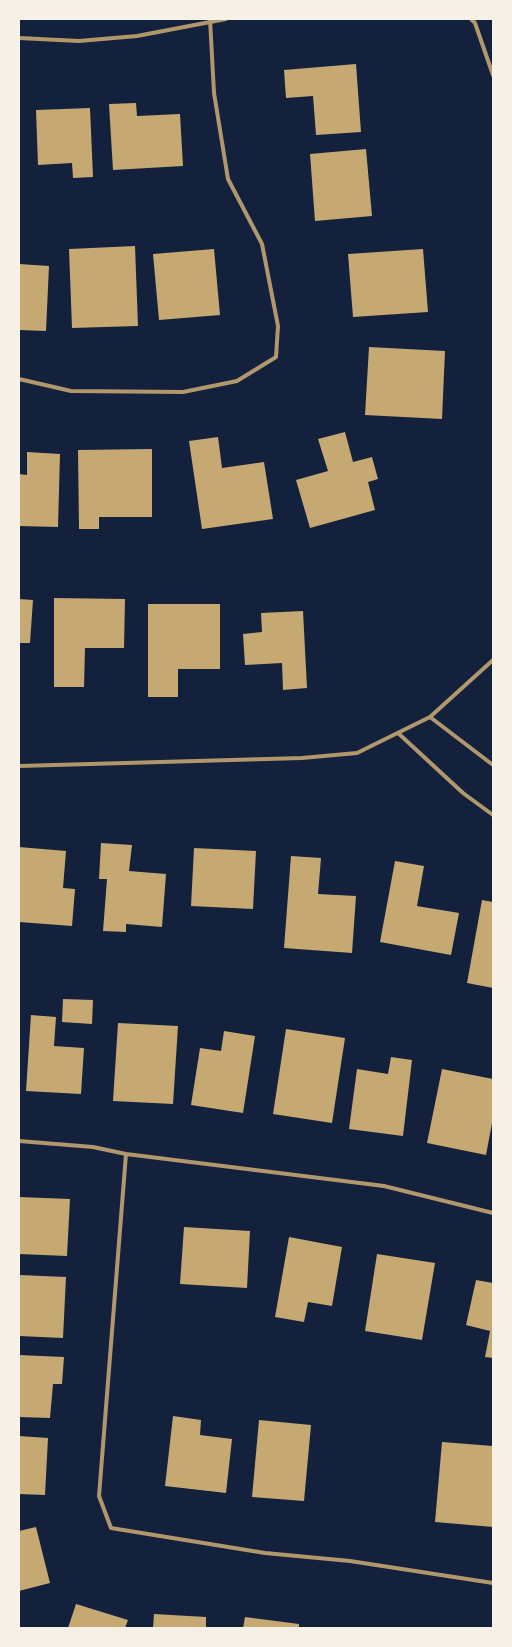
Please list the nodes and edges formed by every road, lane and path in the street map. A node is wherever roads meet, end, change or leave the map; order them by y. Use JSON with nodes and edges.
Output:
{"nodes":[{"id":1,"x":226,"y":19,"type":"edge"},
{"id":2,"x":471,"y":19,"type":"edge"},
{"id":3,"x":210,"y":21,"type":"edge"},
{"id":4,"x":19,"y":38,"type":"edge"},
{"id":5,"x":493,"y":75,"type":"edge"},
{"id":6,"x":19,"y":380,"type":"edge"},
{"id":7,"x":493,"y":660,"type":"edge"},
{"id":8,"x":430,"y":716,"type":"junction"},
{"id":9,"x":398,"y":733,"type":"junction"},
{"id":10,"x":493,"y":765,"type":"edge"},
{"id":11,"x":19,"y":766,"type":"edge"},
{"id":12,"x":493,"y":815,"type":"edge"},
{"id":13,"x":19,"y":1141,"type":"edge"},
{"id":14,"x":126,"y":1154,"type":"junction"},
{"id":15,"x":493,"y":1213,"type":"edge"},
{"id":16,"x":493,"y":1583,"type":"edge"}],
"edges":[{"from":1,"to":3,"type":"street"},
{"from":2,"to":5,"type":"street"},
{"from":3,"to":4,"type":"street"},
{"from":3,"to":6,"type":"street"},
{"from":7,"to":8,"type":"street"},
{"from":8,"to":9,"type":"street"},
{"from":8,"to":10,"type":"street"},
{"from":9,"to":11,"type":"street"},
{"from":9,"to":12,"type":"street"},
{"from":13,"to":14,"type":"street"},
{"from":14,"to":15,"type":"street"},
{"from":14,"to":16,"type":"street"}]}
